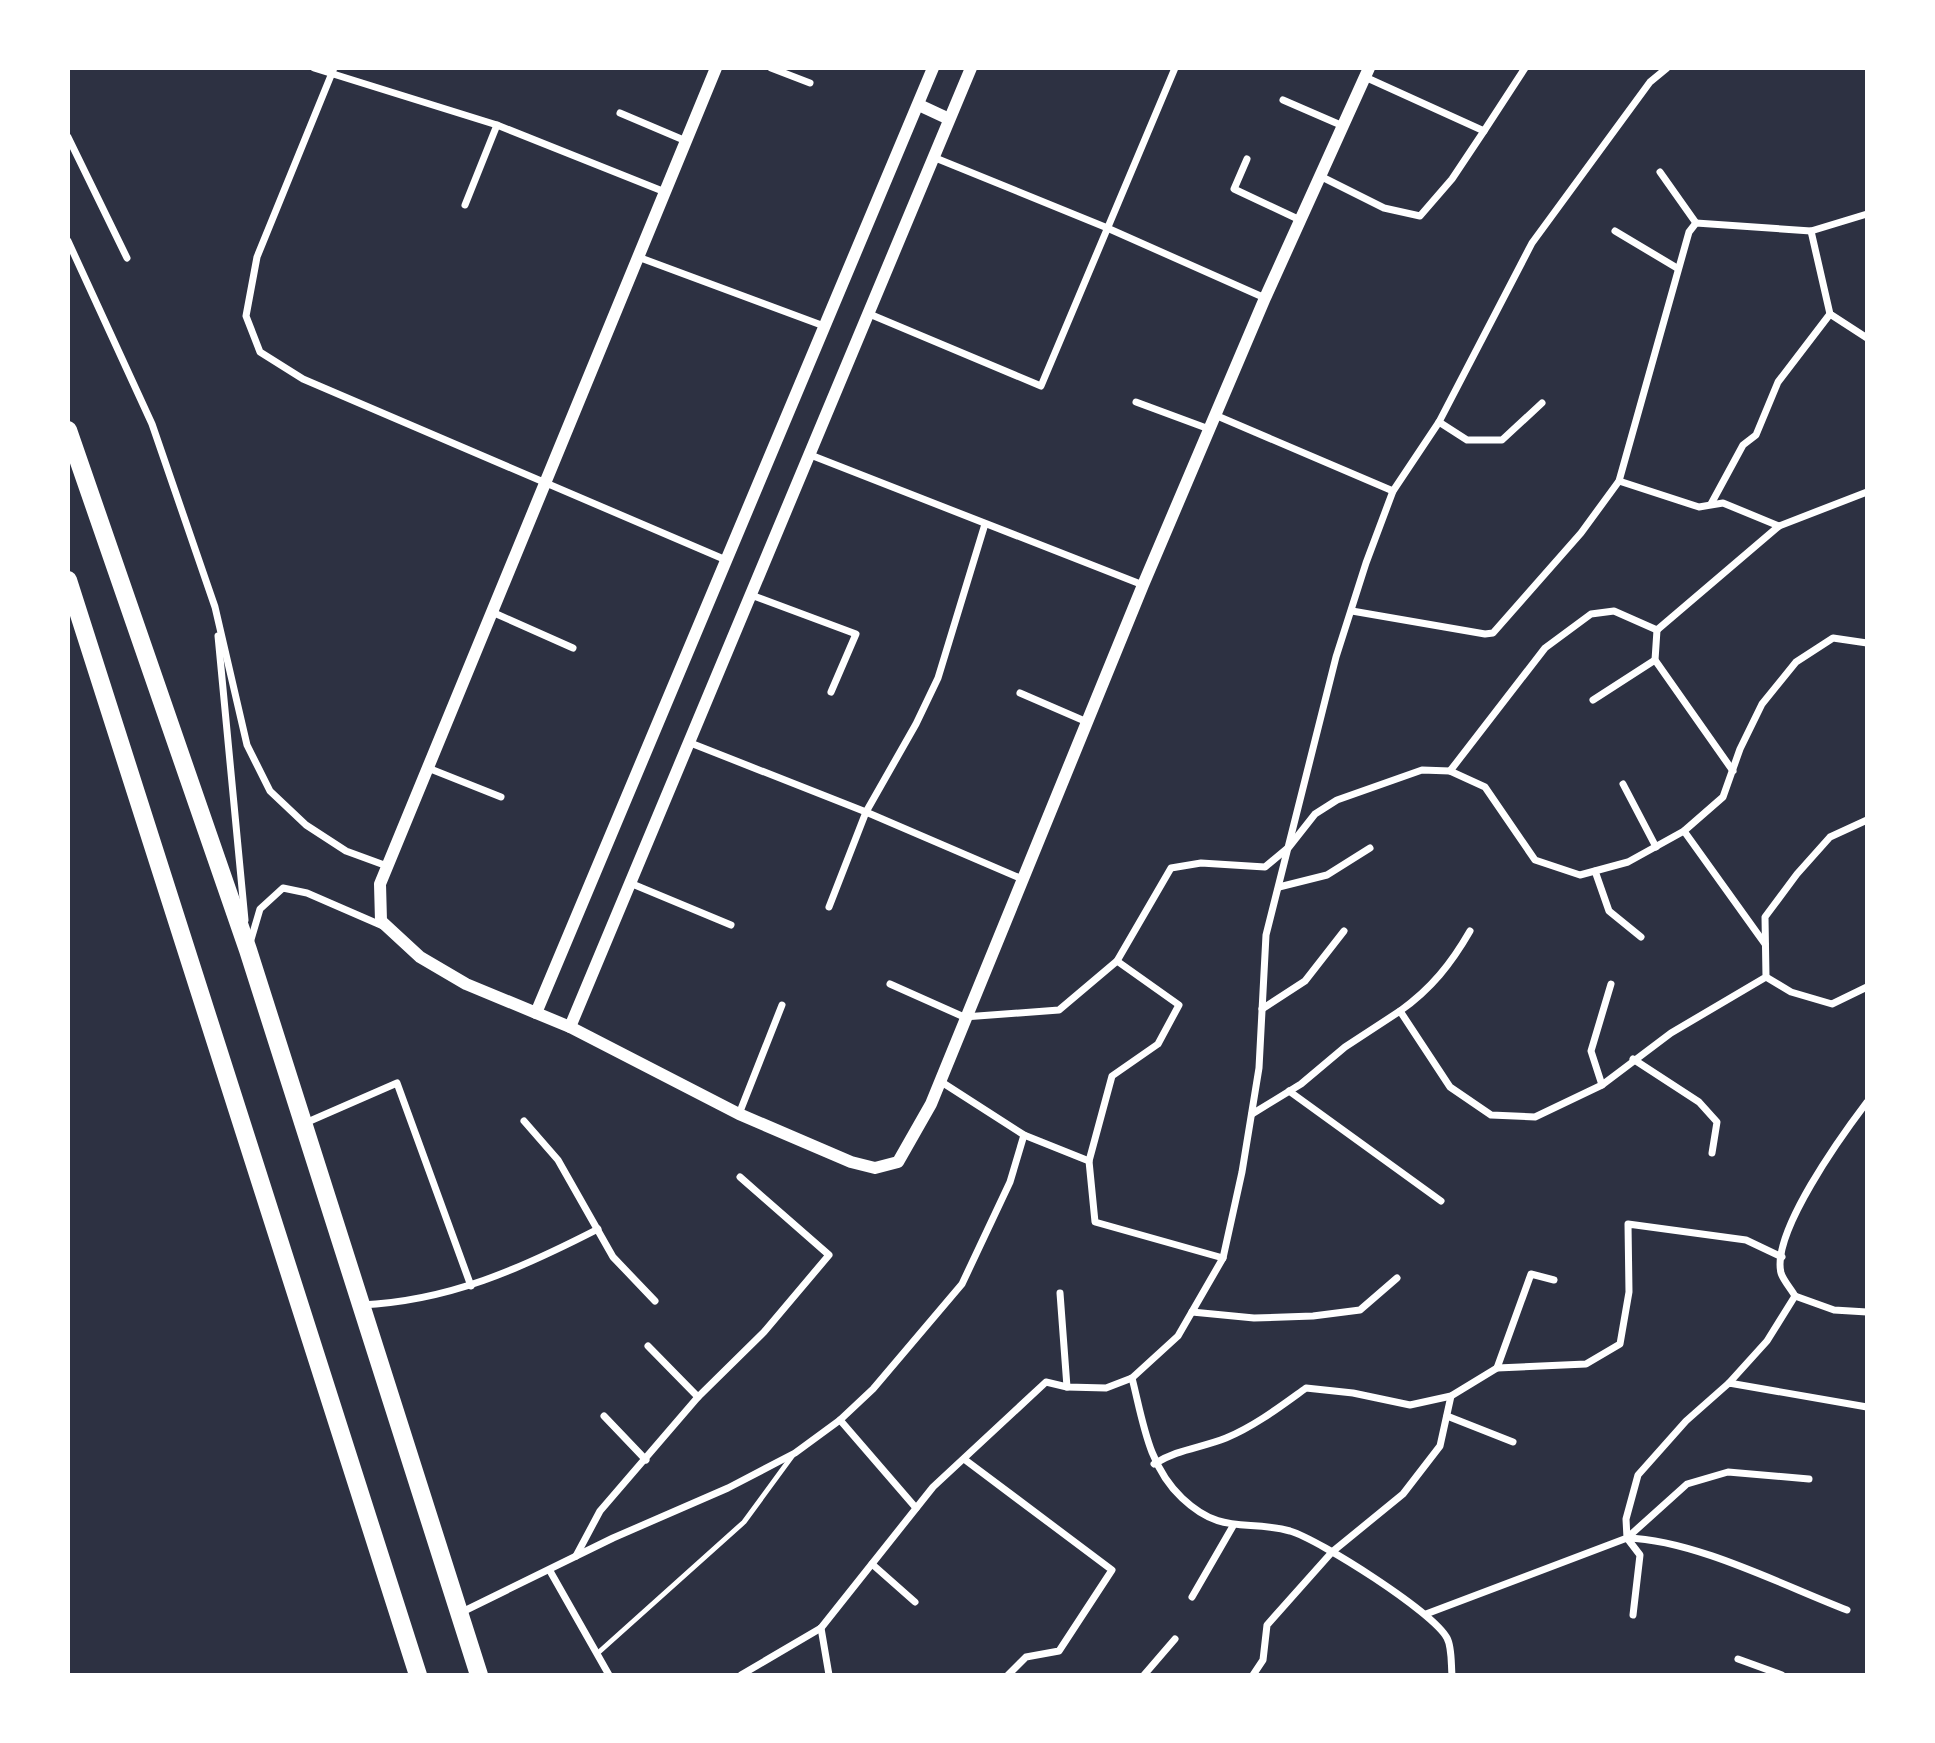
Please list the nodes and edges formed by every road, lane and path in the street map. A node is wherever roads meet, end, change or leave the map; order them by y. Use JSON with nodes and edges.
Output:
{"nodes":[{"id":1,"x":314,"y":68,"type":"edge"},
{"id":2,"x":716,"y":68,"type":"edge"},
{"id":3,"x":771,"y":68,"type":"edge"},
{"id":4,"x":933,"y":68,"type":"edge"},
{"id":5,"x":971,"y":68,"type":"edge"},
{"id":6,"x":1175,"y":68,"type":"edge"},
{"id":7,"x":1525,"y":68,"type":"edge"},
{"id":8,"x":1667,"y":68,"type":"edge"},
{"id":9,"x":333,"y":70,"type":"edge"},
{"id":10,"x":1367,"y":72,"type":"edge"},
{"id":11,"x":810,"y":83,"type":"dead end"},
{"id":12,"x":1283,"y":100,"type":"dead end"},
{"id":13,"x":919,"y":105,"type":"junction"},
{"id":14,"x":620,"y":113,"type":"dead end"},
{"id":15,"x":949,"y":119,"type":"junction"},
{"id":16,"x":497,"y":125,"type":"junction"},
{"id":17,"x":1343,"y":126,"type":"junction"},
{"id":18,"x":1484,"y":131,"type":"junction"},
{"id":19,"x":68,"y":137,"type":"edge"},
{"id":20,"x":686,"y":141,"type":"junction"},
{"id":21,"x":933,"y":156,"type":"junction"},
{"id":22,"x":1247,"y":159,"type":"dead end"},
{"id":23,"x":1660,"y":172,"type":"dead end"},
{"id":24,"x":1320,"y":176,"type":"junction"},
{"id":25,"x":665,"y":192,"type":"junction"},
{"id":26,"x":465,"y":205,"type":"dead end"},
{"id":27,"x":1867,"y":214,"type":"edge"},
{"id":28,"x":1300,"y":220,"type":"junction"},
{"id":29,"x":1696,"y":223,"type":"junction"},
{"id":30,"x":1105,"y":227,"type":"junction"},
{"id":31,"x":1615,"y":231,"type":"dead end"},
{"id":32,"x":1811,"y":231,"type":"junction"},
{"id":33,"x":68,"y":241,"type":"edge"},
{"id":34,"x":638,"y":257,"type":"junction"},
{"id":35,"x":127,"y":258,"type":"dead end"},
{"id":36,"x":1677,"y":268,"type":"junction"},
{"id":37,"x":1265,"y":298,"type":"junction"},
{"id":38,"x":867,"y":313,"type":"junction"},
{"id":39,"x":1830,"y":314,"type":"junction"},
{"id":40,"x":824,"y":326,"type":"junction"},
{"id":41,"x":1867,"y":338,"type":"edge"},
{"id":42,"x":1136,"y":402,"type":"dead end"},
{"id":43,"x":1542,"y":403,"type":"dead end"},
{"id":44,"x":1215,"y":415,"type":"junction"},
{"id":45,"x":1439,"y":422,"type":"junction"},
{"id":46,"x":1209,"y":429,"type":"junction"},
{"id":47,"x":68,"y":430,"type":"edge"},
{"id":48,"x":808,"y":454,"type":"junction"},
{"id":49,"x":1619,"y":481,"type":"junction"},
{"id":50,"x":545,"y":483,"type":"junction"},
{"id":51,"x":1394,"y":491,"type":"junction"},
{"id":52,"x":1867,"y":492,"type":"edge"},
{"id":53,"x":1711,"y":504,"type":"junction"},
{"id":54,"x":985,"y":524,"type":"junction"},
{"id":55,"x":1779,"y":526,"type":"junction"},
{"id":56,"x":726,"y":560,"type":"junction"},
{"id":57,"x":68,"y":580,"type":"edge"},
{"id":58,"x":1143,"y":585,"type":"junction"},
{"id":59,"x":750,"y":594,"type":"junction"},
{"id":60,"x":215,"y":607,"type":"junction"},
{"id":61,"x":1352,"y":611,"type":"junction"},
{"id":62,"x":492,"y":612,"type":"junction"},
{"id":63,"x":1657,"y":630,"type":"junction"},
{"id":64,"x":1867,"y":643,"type":"edge"},
{"id":65,"x":573,"y":648,"type":"dead end"},
{"id":66,"x":1655,"y":660,"type":"junction"},
{"id":67,"x":831,"y":692,"type":"dead end"},
{"id":68,"x":1020,"y":692,"type":"dead end"},
{"id":69,"x":1593,"y":700,"type":"dead end"},
{"id":70,"x":1087,"y":722,"type":"junction"},
{"id":71,"x":688,"y":742,"type":"junction"},
{"id":72,"x":428,"y":768,"type":"junction"},
{"id":73,"x":1450,"y":771,"type":"junction"},
{"id":74,"x":1733,"y":771,"type":"junction"},
{"id":75,"x":1623,"y":784,"type":"dead end"},
{"id":76,"x":501,"y":797,"type":"dead end"},
{"id":77,"x":1867,"y":811,"type":"edge"},
{"id":78,"x":866,"y":812,"type":"junction"},
{"id":79,"x":1865,"y":820,"type":"edge"},
{"id":80,"x":1684,"y":831,"type":"junction"},
{"id":81,"x":1289,"y":846,"type":"junction"},
{"id":82,"x":1656,"y":847,"type":"junction"},
{"id":83,"x":1370,"y":848,"type":"dead end"},
{"id":84,"x":387,"y":866,"type":"junction"},
{"id":85,"x":1595,"y":871,"type":"junction"},
{"id":86,"x":1022,"y":879,"type":"junction"},
{"id":87,"x":630,"y":883,"type":"junction"},
{"id":88,"x":1279,"y":887,"type":"junction"},
{"id":89,"x":829,"y":907,"type":"dead end"},
{"id":90,"x":731,"y":925,"type":"dead end"},
{"id":91,"x":390,"y":929,"type":"junction"},
{"id":92,"x":1344,"y":930,"type":"dead end"},
{"id":93,"x":1470,"y":931,"type":"dead end"},
{"id":94,"x":1641,"y":937,"type":"dead end"},
{"id":95,"x":1765,"y":944,"type":"junction"},
{"id":96,"x":248,"y":950,"type":"junction"},
{"id":97,"x":1117,"y":961,"type":"junction"},
{"id":98,"x":1766,"y":977,"type":"junction"},
{"id":99,"x":890,"y":984,"type":"dead end"},
{"id":100,"x":1611,"y":984,"type":"dead end"},
{"id":101,"x":1867,"y":987,"type":"edge"},
{"id":102,"x":782,"y":1005,"type":"dead end"},
{"id":103,"x":1262,"y":1009,"type":"junction"},
{"id":104,"x":1400,"y":1011,"type":"junction"},
{"id":105,"x":536,"y":1013,"type":"junction"},
{"id":106,"x":964,"y":1017,"type":"junction"},
{"id":107,"x":570,"y":1027,"type":"junction"},
{"id":108,"x":1633,"y":1059,"type":"junction"},
{"id":109,"x":940,"y":1081,"type":"junction"},
{"id":110,"x":1602,"y":1085,"type":"junction"},
{"id":111,"x":1289,"y":1091,"type":"junction"},
{"id":112,"x":1867,"y":1102,"type":"edge"},
{"id":113,"x":739,"y":1114,"type":"junction"},
{"id":114,"x":1252,"y":1114,"type":"junction"},
{"id":115,"x":524,"y":1121,"type":"dead end"},
{"id":116,"x":303,"y":1125,"type":"junction"},
{"id":117,"x":1024,"y":1135,"type":"junction"},
{"id":118,"x":1712,"y":1153,"type":"dead end"},
{"id":119,"x":1089,"y":1161,"type":"junction"},
{"id":120,"x":740,"y":1177,"type":"dead end"},
{"id":121,"x":1441,"y":1201,"type":"dead end"},
{"id":122,"x":597,"y":1229,"type":"junction"},
{"id":123,"x":1782,"y":1257,"type":"junction"},
{"id":124,"x":1223,"y":1258,"type":"junction"},
{"id":125,"x":1397,"y":1278,"type":"dead end"},
{"id":126,"x":1554,"y":1280,"type":"dead end"},
{"id":127,"x":471,"y":1286,"type":"junction"},
{"id":128,"x":1060,"y":1293,"type":"dead end"},
{"id":129,"x":1795,"y":1296,"type":"junction"},
{"id":130,"x":656,"y":1301,"type":"dead end"},
{"id":131,"x":359,"y":1306,"type":"junction"},
{"id":132,"x":1192,"y":1312,"type":"junction"},
{"id":133,"x":1867,"y":1312,"type":"edge"},
{"id":134,"x":648,"y":1346,"type":"dead end"},
{"id":135,"x":1497,"y":1367,"type":"junction"},
{"id":136,"x":1132,"y":1378,"type":"junction"},
{"id":137,"x":1729,"y":1383,"type":"junction"},
{"id":138,"x":1067,"y":1387,"type":"junction"},
{"id":139,"x":698,"y":1396,"type":"junction"},
{"id":140,"x":1451,"y":1396,"type":"junction"},
{"id":141,"x":1867,"y":1407,"type":"edge"},
{"id":142,"x":604,"y":1416,"type":"dead end"},
{"id":143,"x":1447,"y":1416,"type":"junction"},
{"id":144,"x":840,"y":1420,"type":"junction"},
{"id":145,"x":1513,"y":1442,"type":"dead end"},
{"id":146,"x":795,"y":1453,"type":"junction"},
{"id":147,"x":964,"y":1459,"type":"junction"},
{"id":148,"x":646,"y":1460,"type":"junction"},
{"id":149,"x":1154,"y":1464,"type":"junction"},
{"id":150,"x":1809,"y":1479,"type":"dead end"},
{"id":151,"x":916,"y":1508,"type":"junction"},
{"id":152,"x":1233,"y":1527,"type":"junction"},
{"id":153,"x":1627,"y":1538,"type":"junction"},
{"id":154,"x":1332,"y":1552,"type":"junction"},
{"id":155,"x":576,"y":1557,"type":"junction"},
{"id":156,"x":872,"y":1564,"type":"junction"},
{"id":157,"x":550,"y":1571,"type":"junction"},
{"id":158,"x":1192,"y":1597,"type":"dead end"},
{"id":159,"x":915,"y":1601,"type":"dead end"},
{"id":160,"x":1847,"y":1610,"type":"dead end"},
{"id":161,"x":457,"y":1614,"type":"junction"},
{"id":162,"x":1426,"y":1614,"type":"junction"},
{"id":163,"x":1633,"y":1615,"type":"dead end"},
{"id":164,"x":821,"y":1628,"type":"junction"},
{"id":165,"x":1175,"y":1639,"type":"dead end"},
{"id":166,"x":599,"y":1652,"type":"junction"},
{"id":167,"x":1738,"y":1660,"type":"dead end"},
{"id":168,"x":418,"y":1675,"type":"edge"},
{"id":169,"x":479,"y":1675,"type":"edge"},
{"id":170,"x":609,"y":1675,"type":"edge"},
{"id":171,"x":741,"y":1675,"type":"edge"},
{"id":172,"x":829,"y":1675,"type":"edge"},
{"id":173,"x":1008,"y":1675,"type":"edge"},
{"id":174,"x":1144,"y":1675,"type":"edge"},
{"id":175,"x":1253,"y":1675,"type":"edge"},
{"id":176,"x":1452,"y":1675,"type":"edge"},
{"id":177,"x":1782,"y":1675,"type":"edge"}],
"edges":[{"from":1,"to":9,"type":"street"},
{"from":2,"to":20,"type":"street"},
{"from":3,"to":11,"type":"street"},
{"from":4,"to":13,"type":"street"},
{"from":5,"to":15,"type":"street"},
{"from":6,"to":30,"type":"street"},
{"from":7,"to":18,"type":"street"},
{"from":8,"to":45,"type":"street"},
{"from":9,"to":16,"type":"street"},
{"from":9,"to":50,"type":"street"},
{"from":10,"to":17,"type":"street"},
{"from":10,"to":18,"type":"street"},
{"from":12,"to":17,"type":"street"},
{"from":13,"to":15,"type":"street"},
{"from":13,"to":40,"type":"street"},
{"from":14,"to":20,"type":"street"},
{"from":15,"to":21,"type":"street"},
{"from":16,"to":25,"type":"street"},
{"from":16,"to":26,"type":"street"},
{"from":17,"to":24,"type":"street"},
{"from":18,"to":24,"type":"street"},
{"from":19,"to":35,"type":"street"},
{"from":20,"to":25,"type":"street"},
{"from":21,"to":30,"type":"street"},
{"from":21,"to":38,"type":"street"},
{"from":22,"to":28,"type":"street"},
{"from":23,"to":29,"type":"street"},
{"from":24,"to":28,"type":"street"},
{"from":25,"to":34,"type":"street"},
{"from":27,"to":32,"type":"street"},
{"from":28,"to":37,"type":"street"},
{"from":29,"to":32,"type":"street"},
{"from":29,"to":36,"type":"street"},
{"from":30,"to":37,"type":"street"},
{"from":30,"to":38,"type":"street"},
{"from":31,"to":36,"type":"street"},
{"from":32,"to":39,"type":"street"},
{"from":33,"to":60,"type":"street"},
{"from":34,"to":40,"type":"street"},
{"from":34,"to":50,"type":"street"},
{"from":36,"to":49,"type":"street"},
{"from":37,"to":44,"type":"street"},
{"from":38,"to":48,"type":"street"},
{"from":39,"to":41,"type":"street"},
{"from":39,"to":53,"type":"street"},
{"from":40,"to":56,"type":"street"},
{"from":42,"to":46,"type":"street"},
{"from":43,"to":45,"type":"street"},
{"from":44,"to":46,"type":"street"},
{"from":44,"to":51,"type":"street"},
{"from":45,"to":51,"type":"street"},
{"from":46,"to":58,"type":"street"},
{"from":47,"to":96,"type":"main road"},
{"from":48,"to":54,"type":"street"},
{"from":48,"to":59,"type":"street"},
{"from":49,"to":53,"type":"street"},
{"from":49,"to":61,"type":"street"},
{"from":50,"to":56,"type":"street"},
{"from":50,"to":62,"type":"street"},
{"from":51,"to":61,"type":"street"},
{"from":52,"to":55,"type":"street"},
{"from":53,"to":55,"type":"street"},
{"from":54,"to":58,"type":"street"},
{"from":54,"to":78,"type":"street"},
{"from":55,"to":63,"type":"street"},
{"from":56,"to":105,"type":"street"},
{"from":57,"to":168,"type":"main road"},
{"from":58,"to":70,"type":"street"},
{"from":59,"to":67,"type":"street"},
{"from":59,"to":71,"type":"street"},
{"from":60,"to":84,"type":"street"},
{"from":60,"to":96,"type":"street"},
{"from":61,"to":81,"type":"street"},
{"from":62,"to":65,"type":"street"},
{"from":62,"to":72,"type":"street"},
{"from":63,"to":66,"type":"street"},
{"from":63,"to":73,"type":"street"},
{"from":64,"to":74,"type":"street"},
{"from":66,"to":69,"type":"street"},
{"from":66,"to":74,"type":"street"},
{"from":68,"to":70,"type":"street"},
{"from":70,"to":86,"type":"street"},
{"from":71,"to":78,"type":"street"},
{"from":71,"to":87,"type":"street"},
{"from":72,"to":76,"type":"street"},
{"from":72,"to":84,"type":"street"},
{"from":73,"to":81,"type":"street"},
{"from":73,"to":85,"type":"street"},
{"from":74,"to":80,"type":"street"},
{"from":75,"to":82,"type":"street"},
{"from":77,"to":79,"type":"street"},
{"from":78,"to":86,"type":"street"},
{"from":78,"to":89,"type":"street"},
{"from":79,"to":95,"type":"street"},
{"from":80,"to":82,"type":"street"},
{"from":80,"to":95,"type":"street"},
{"from":81,"to":88,"type":"street"},
{"from":81,"to":97,"type":"street"},
{"from":82,"to":85,"type":"street"},
{"from":83,"to":88,"type":"street"},
{"from":84,"to":91,"type":"street"},
{"from":85,"to":94,"type":"street"},
{"from":86,"to":106,"type":"street"},
{"from":87,"to":90,"type":"street"},
{"from":87,"to":107,"type":"street"},
{"from":88,"to":103,"type":"street"},
{"from":91,"to":96,"type":"street"},
{"from":91,"to":105,"type":"street"},
{"from":92,"to":103,"type":"street"},
{"from":93,"to":104,"type":"street"},
{"from":95,"to":98,"type":"street"},
{"from":96,"to":116,"type":"main road"},
{"from":97,"to":106,"type":"street"},
{"from":97,"to":119,"type":"street"},
{"from":98,"to":101,"type":"street"},
{"from":98,"to":108,"type":"street"},
{"from":99,"to":106,"type":"street"},
{"from":100,"to":110,"type":"street"},
{"from":102,"to":113,"type":"street"},
{"from":103,"to":114,"type":"street"},
{"from":104,"to":110,"type":"street"},
{"from":104,"to":111,"type":"street"},
{"from":105,"to":107,"type":"street"},
{"from":106,"to":109,"type":"street"},
{"from":107,"to":113,"type":"street"},
{"from":108,"to":110,"type":"street"},
{"from":108,"to":118,"type":"street"},
{"from":109,"to":113,"type":"street"},
{"from":109,"to":117,"type":"street"},
{"from":111,"to":114,"type":"street"},
{"from":111,"to":121,"type":"street"},
{"from":112,"to":123,"type":"street"},
{"from":114,"to":124,"type":"street"},
{"from":115,"to":122,"type":"street"},
{"from":116,"to":127,"type":"street"},
{"from":116,"to":131,"type":"main road"},
{"from":117,"to":119,"type":"street"},
{"from":117,"to":144,"type":"street"},
{"from":119,"to":124,"type":"street"},
{"from":120,"to":139,"type":"street"},
{"from":122,"to":127,"type":"street"},
{"from":122,"to":130,"type":"street"},
{"from":123,"to":129,"type":"street"},
{"from":123,"to":135,"type":"street"},
{"from":124,"to":132,"type":"street"},
{"from":125,"to":132,"type":"street"},
{"from":126,"to":135,"type":"street"},
{"from":127,"to":131,"type":"street"},
{"from":128,"to":138,"type":"street"},
{"from":129,"to":133,"type":"street"},
{"from":129,"to":137,"type":"street"},
{"from":131,"to":161,"type":"main road"},
{"from":132,"to":136,"type":"street"},
{"from":134,"to":139,"type":"street"},
{"from":135,"to":140,"type":"street"},
{"from":136,"to":138,"type":"street"},
{"from":136,"to":149,"type":"street"},
{"from":137,"to":141,"type":"street"},
{"from":137,"to":153,"type":"street"},
{"from":138,"to":147,"type":"street"},
{"from":139,"to":148,"type":"street"},
{"from":140,"to":143,"type":"street"},
{"from":140,"to":149,"type":"street"},
{"from":142,"to":148,"type":"street"},
{"from":143,"to":145,"type":"street"},
{"from":143,"to":154,"type":"street"},
{"from":144,"to":146,"type":"street"},
{"from":144,"to":151,"type":"street"},
{"from":146,"to":155,"type":"street"},
{"from":146,"to":166,"type":"lane"},
{"from":147,"to":151,"type":"street"},
{"from":147,"to":173,"type":"street"},
{"from":148,"to":155,"type":"street"},
{"from":149,"to":152,"type":"street"},
{"from":150,"to":153,"type":"street"},
{"from":151,"to":156,"type":"street"},
{"from":152,"to":154,"type":"street"},
{"from":152,"to":158,"type":"street"},
{"from":153,"to":160,"type":"street"},
{"from":153,"to":162,"type":"street"},
{"from":153,"to":163,"type":"street"},
{"from":154,"to":162,"type":"street"},
{"from":154,"to":175,"type":"street"},
{"from":155,"to":157,"type":"street"},
{"from":156,"to":159,"type":"street"},
{"from":156,"to":164,"type":"street"},
{"from":157,"to":161,"type":"street"},
{"from":157,"to":166,"type":"street"},
{"from":161,"to":169,"type":"main road"},
{"from":162,"to":176,"type":"street"},
{"from":164,"to":171,"type":"street"},
{"from":164,"to":172,"type":"street"},
{"from":165,"to":174,"type":"street"},
{"from":166,"to":170,"type":"street"},
{"from":167,"to":177,"type":"street"}]}
